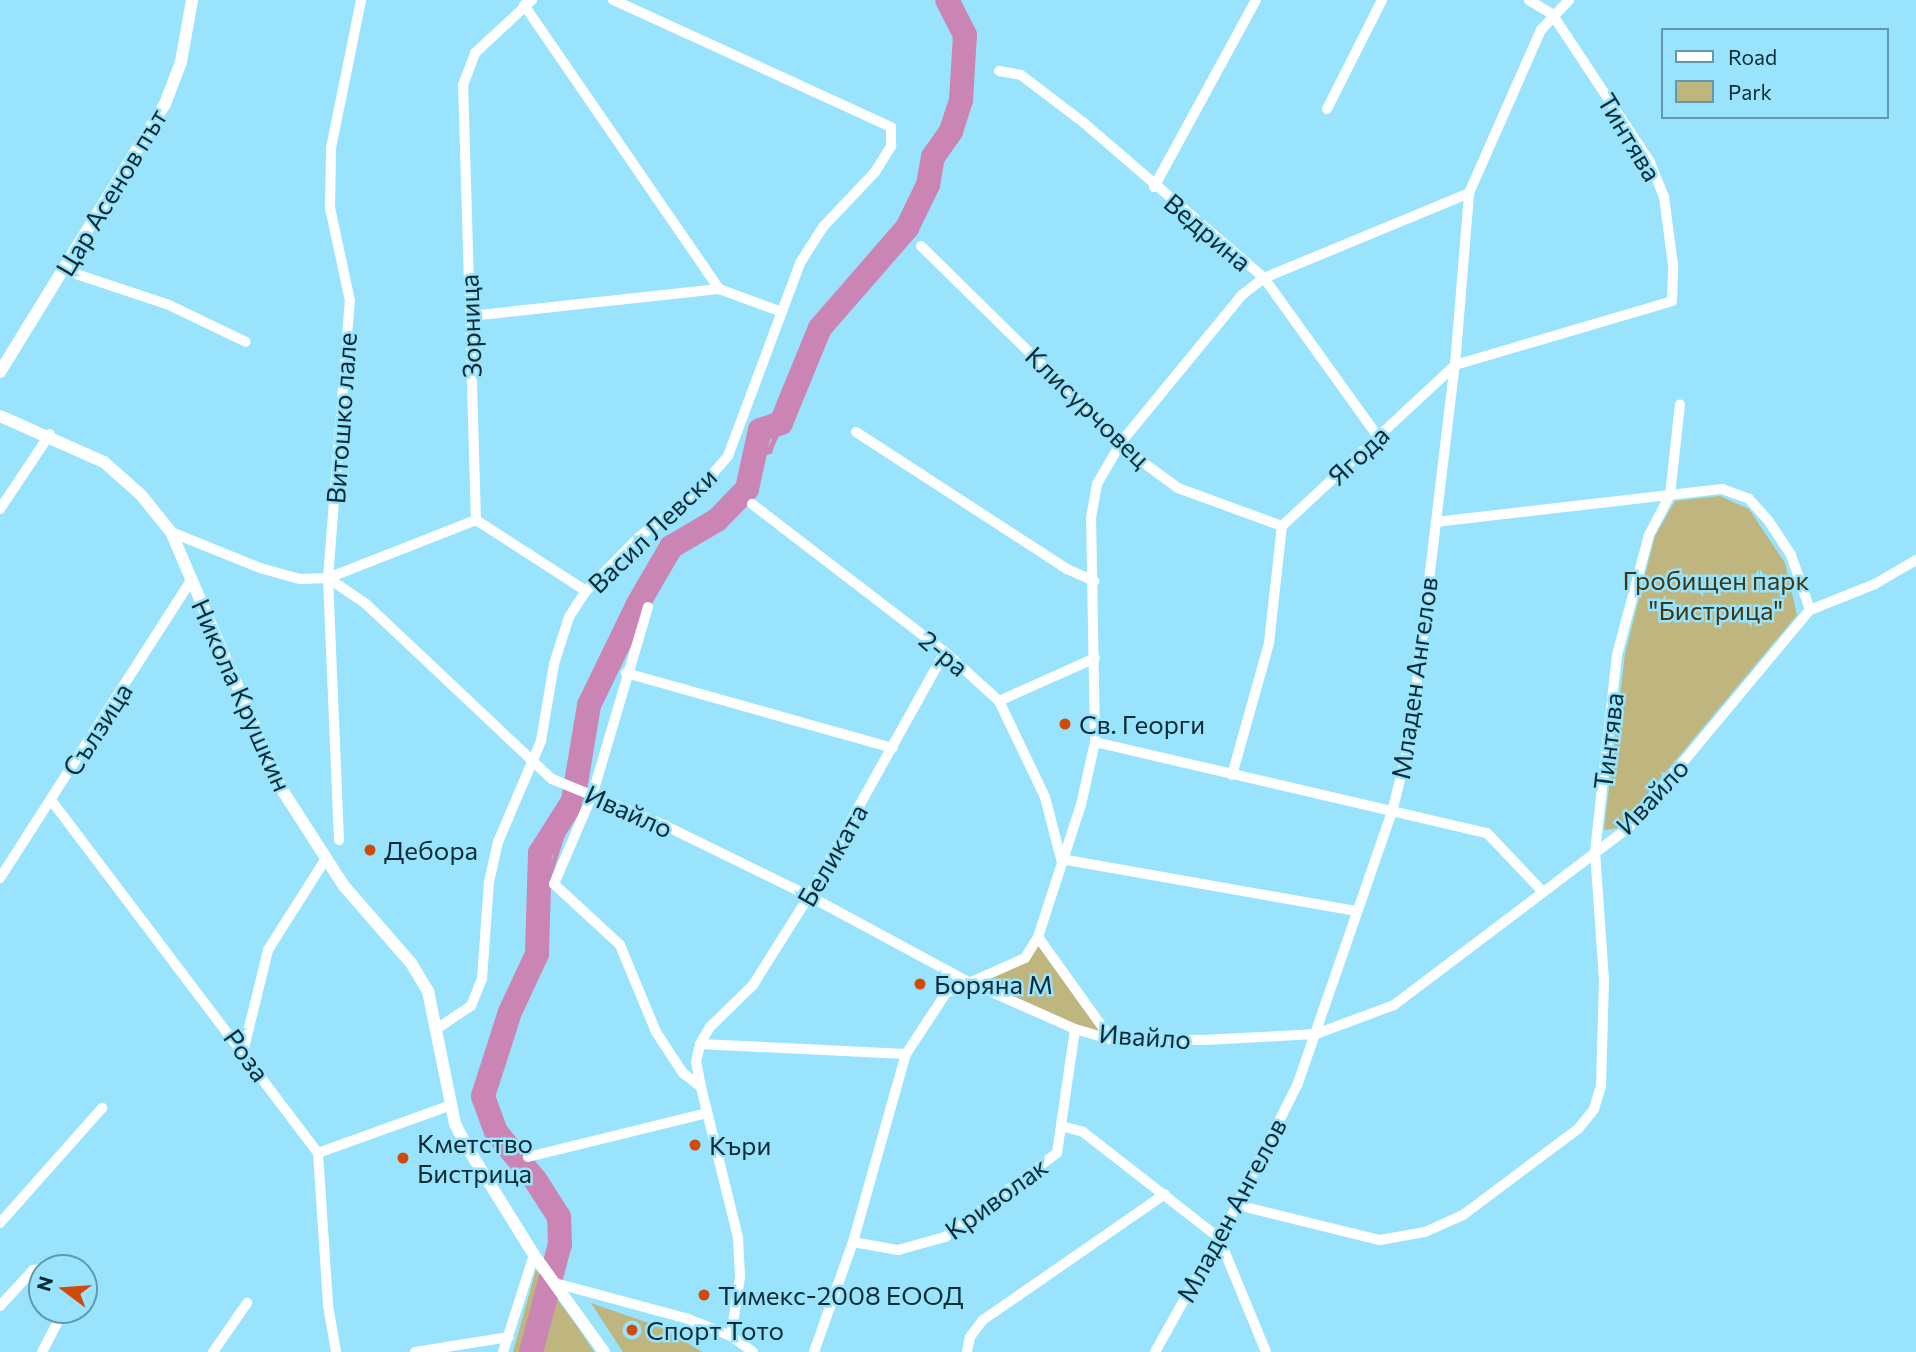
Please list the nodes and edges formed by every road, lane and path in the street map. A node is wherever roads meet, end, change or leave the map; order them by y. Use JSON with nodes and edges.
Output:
{"nodes":[{"id":1,"x":192,"y":0,"type":"edge"},
{"id":2,"x":360,"y":0,"type":"edge"},
{"id":3,"x":613,"y":0,"type":"edge"},
{"id":4,"x":1256,"y":0,"type":"edge"},
{"id":5,"x":1382,"y":0,"type":"edge"},
{"id":6,"x":1529,"y":0,"type":"edge"},
{"id":7,"x":1569,"y":0,"type":"edge"},
{"id":8,"x":528,"y":3,"type":"edge"},
{"id":9,"x":1552,"y":14,"type":"junction"},
{"id":10,"x":999,"y":71,"type":"dead end"},
{"id":11,"x":1326,"y":109,"type":"dead end"},
{"id":12,"x":1154,"y":187,"type":"junction"},
{"id":13,"x":1469,"y":193,"type":"junction"},
{"id":14,"x":921,"y":246,"type":"dead end"},
{"id":15,"x":64,"y":270,"type":"junction"},
{"id":16,"x":1264,"y":278,"type":"junction"},
{"id":17,"x":719,"y":289,"type":"junction"},
{"id":18,"x":1672,"y":301,"type":"joint"},
{"id":19,"x":779,"y":311,"type":"junction"},
{"id":20,"x":470,"y":316,"type":"junction"},
{"id":21,"x":246,"y":342,"type":"dead end"},
{"id":22,"x":1455,"y":365,"type":"junction"},
{"id":23,"x":0,"y":372,"type":"edge"},
{"id":24,"x":1680,"y":405,"type":"dead end"},
{"id":25,"x":0,"y":416,"type":"edge"},
{"id":26,"x":856,"y":432,"type":"dead end"},
{"id":27,"x":50,"y":435,"type":"junction"},
{"id":28,"x":1377,"y":435,"type":"junction"},
{"id":29,"x":1122,"y":441,"type":"junction"},
{"id":30,"x":1670,"y":495,"type":"junction"},
{"id":31,"x":752,"y":504,"type":"dead end"},
{"id":32,"x":0,"y":509,"type":"edge"},
{"id":33,"x":476,"y":520,"type":"junction"},
{"id":34,"x":1436,"y":522,"type":"junction"},
{"id":35,"x":1282,"y":526,"type":"junction"},
{"id":36,"x":171,"y":532,"type":"junction"},
{"id":37,"x":1916,"y":560,"type":"edge"},
{"id":38,"x":328,"y":578,"type":"junction"},
{"id":39,"x":192,"y":579,"type":"junction"},
{"id":40,"x":1094,"y":581,"type":"junction"},
{"id":41,"x":586,"y":591,"type":"junction"},
{"id":42,"x":648,"y":607,"type":"dead end"},
{"id":43,"x":1810,"y":610,"type":"junction"},
{"id":44,"x":945,"y":652,"type":"junction"},
{"id":45,"x":1095,"y":658,"type":"junction"},
{"id":46,"x":626,"y":673,"type":"junction"},
{"id":47,"x":999,"y":701,"type":"junction"},
{"id":48,"x":1095,"y":742,"type":"junction"},
{"id":49,"x":893,"y":748,"type":"junction"},
{"id":50,"x":534,"y":761,"type":"junction"},
{"id":51,"x":1232,"y":775,"type":"junction"},
{"id":52,"x":593,"y":793,"type":"junction"},
{"id":53,"x":51,"y":800,"type":"junction"},
{"id":54,"x":1393,"y":808,"type":"junction"},
{"id":55,"x":339,"y":840,"type":"dead end"},
{"id":56,"x":1595,"y":851,"type":"junction"},
{"id":57,"x":1060,"y":859,"type":"junction"},
{"id":58,"x":325,"y":860,"type":"junction"},
{"id":59,"x":0,"y":878,"type":"edge"},
{"id":60,"x":1542,"y":891,"type":"junction"},
{"id":61,"x":809,"y":895,"type":"junction"},
{"id":62,"x":1355,"y":911,"type":"junction"},
{"id":63,"x":1038,"y":937,"type":"junction"},
{"id":64,"x":969,"y":982,"type":"junction"},
{"id":65,"x":438,"y":1028,"type":"junction"},
{"id":66,"x":1075,"y":1029,"type":"junction"},
{"id":67,"x":1316,"y":1034,"type":"junction"},
{"id":68,"x":1111,"y":1039,"type":"junction"},
{"id":69,"x":701,"y":1044,"type":"junction"},
{"id":70,"x":244,"y":1048,"type":"junction"},
{"id":71,"x":906,"y":1054,"type":"junction"},
{"id":72,"x":701,"y":1087,"type":"junction"},
{"id":73,"x":451,"y":1105,"type":"junction"},
{"id":74,"x":102,"y":1108,"type":"dead end"},
{"id":75,"x":707,"y":1113,"type":"junction"},
{"id":76,"x":1061,"y":1126,"type":"junction"},
{"id":77,"x":318,"y":1153,"type":"junction"},
{"id":78,"x":528,"y":1157,"type":"dead end"},
{"id":79,"x":1165,"y":1194,"type":"junction"},
{"id":80,"x":1237,"y":1205,"type":"junction"},
{"id":81,"x":0,"y":1223,"type":"edge"},
{"id":82,"x":1219,"y":1238,"type":"junction"},
{"id":83,"x":853,"y":1242,"type":"junction"},
{"id":84,"x":536,"y":1258,"type":"junction"},
{"id":85,"x":28,"y":1275,"type":"edge"},
{"id":86,"x":555,"y":1283,"type":"junction"},
{"id":87,"x":247,"y":1303,"type":"dead end"},
{"id":88,"x":0,"y":1306,"type":"edge"},
{"id":89,"x":57,"y":1324,"type":"edge"},
{"id":90,"x":731,"y":1335,"type":"junction"},
{"id":91,"x":509,"y":1337,"type":"junction"},
{"id":92,"x":43,"y":1352,"type":"edge"},
{"id":93,"x":213,"y":1352,"type":"edge"},
{"id":94,"x":336,"y":1352,"type":"edge"},
{"id":95,"x":415,"y":1352,"type":"edge"},
{"id":96,"x":503,"y":1352,"type":"edge"},
{"id":97,"x":604,"y":1352,"type":"edge"},
{"id":98,"x":753,"y":1352,"type":"edge"},
{"id":99,"x":814,"y":1352,"type":"edge"},
{"id":100,"x":967,"y":1352,"type":"edge"},
{"id":101,"x":1155,"y":1352,"type":"edge"},
{"id":102,"x":1266,"y":1352,"type":"edge"}],
"edges":[{"from":1,"to":15,"type":"street","name":"Цар Асенов път"},
{"from":2,"to":38,"type":"street","name":"Витошко лале"},
{"from":3,"to":19,"type":"street","name":"Васил Левски"},
{"from":4,"to":12,"type":"street"},
{"from":5,"to":11,"type":"street"},
{"from":6,"to":9,"type":"street","name":"Тинтява"},
{"from":7,"to":9,"type":"street"},
{"from":8,"to":17,"type":"street"},
{"from":8,"to":20,"type":"street","name":"Зорница"},
{"from":9,"to":13,"type":"street","name":"Младен Ангелов"},
{"from":9,"to":18,"type":"street","name":"Тинтява"},
{"from":10,"to":12,"type":"street","name":"Ведрина"},
{"from":12,"to":16,"type":"street","name":"Ведрина"},
{"from":13,"to":16,"type":"street"},
{"from":13,"to":22,"type":"street","name":"Младен Ангелов"},
{"from":14,"to":29,"type":"street","name":"Клисурчовец"},
{"from":15,"to":21,"type":"street"},
{"from":15,"to":23,"type":"street","name":"Цар Асенов път"},
{"from":16,"to":28,"type":"street","name":"Ведрина"},
{"from":16,"to":29,"type":"street"},
{"from":17,"to":19,"type":"street"},
{"from":17,"to":20,"type":"street"},
{"from":18,"to":22,"type":"street","name":"Ягода"},
{"from":19,"to":41,"type":"street","name":"Васил Левски"},
{"from":20,"to":33,"type":"street","name":"Зорница"},
{"from":22,"to":28,"type":"street","name":"Ягода"},
{"from":22,"to":34,"type":"street","name":"Младен Ангелов"},
{"from":24,"to":30,"type":"street","name":"Тинтява"},
{"from":25,"to":27,"type":"street","name":"Никола Крушкин"},
{"from":26,"to":40,"type":"street"},
{"from":27,"to":32,"type":"street"},
{"from":27,"to":36,"type":"street","name":"Никола Крушкин"},
{"from":28,"to":35,"type":"street","name":"Ягода"},
{"from":29,"to":35,"type":"street","name":"Клисурчовец"},
{"from":29,"to":40,"type":"street"},
{"from":30,"to":34,"type":"street"},
{"from":30,"to":43,"type":"street"},
{"from":30,"to":56,"type":"street","name":"Тинтява"},
{"from":31,"to":44,"type":"street","name":"2-ра"},
{"from":33,"to":38,"type":"street"},
{"from":33,"to":41,"type":"street"},
{"from":34,"to":54,"type":"street","name":"Младен Ангелов"},
{"from":35,"to":51,"type":"street"},
{"from":36,"to":38,"type":"street"},
{"from":36,"to":39,"type":"street","name":"Никола Крушкин"},
{"from":37,"to":43,"type":"street","name":"Ивайло"},
{"from":38,"to":50,"type":"street","name":"Ивайло"},
{"from":38,"to":55,"type":"street","name":"Витошко лале"},
{"from":39,"to":53,"type":"street","name":"Сълзица"},
{"from":39,"to":58,"type":"street","name":"Никола Крушкин"},
{"from":40,"to":45,"type":"street"},
{"from":41,"to":50,"type":"street","name":"Васил Левски"},
{"from":42,"to":46,"type":"street","name":"Васил Левски"},
{"from":43,"to":56,"type":"street","name":"Ивайло"},
{"from":44,"to":47,"type":"street","name":"2-ра"},
{"from":44,"to":49,"type":"street","name":"Беликата"},
{"from":45,"to":47,"type":"street"},
{"from":45,"to":48,"type":"street"},
{"from":46,"to":49,"type":"street"},
{"from":46,"to":52,"type":"street","name":"Васил Левски"},
{"from":47,"to":57,"type":"street","name":"2-ра"},
{"from":48,"to":51,"type":"street"},
{"from":48,"to":57,"type":"street"},
{"from":49,"to":61,"type":"street","name":"Беликата"},
{"from":50,"to":52,"type":"street","name":"Ивайло"},
{"from":50,"to":65,"type":"street","name":"Васил Левски"},
{"from":51,"to":54,"type":"street"},
{"from":52,"to":61,"type":"street","name":"Ивайло"},
{"from":52,"to":72,"type":"street","name":"Васил Левски"},
{"from":53,"to":59,"type":"street","name":"Сълзица"},
{"from":53,"to":70,"type":"street","name":"Роза"},
{"from":54,"to":60,"type":"street"},
{"from":54,"to":62,"type":"street","name":"Младен Ангелов"},
{"from":56,"to":60,"type":"street","name":"Ивайло"},
{"from":56,"to":80,"type":"street","name":"Тинтява"},
{"from":57,"to":62,"type":"street"},
{"from":57,"to":63,"type":"street"},
{"from":58,"to":65,"type":"street","name":"Никола Крушкин"},
{"from":58,"to":70,"type":"street"},
{"from":60,"to":67,"type":"street","name":"Ивайло"},
{"from":61,"to":64,"type":"street","name":"Ивайло"},
{"from":61,"to":69,"type":"street","name":"Беликата"},
{"from":62,"to":67,"type":"street","name":"Младен Ангелов"},
{"from":63,"to":64,"type":"street"},
{"from":63,"to":68,"type":"street"},
{"from":64,"to":66,"type":"street","name":"Ивайло"},
{"from":64,"to":71,"type":"street"},
{"from":65,"to":73,"type":"street","name":"Никола Крушкин"},
{"from":66,"to":68,"type":"street","name":"Ивайло"},
{"from":66,"to":76,"type":"street","name":"Криволак"},
{"from":67,"to":68,"type":"street","name":"Ивайло"},
{"from":67,"to":80,"type":"street","name":"Младен Ангелов"},
{"from":69,"to":71,"type":"street"},
{"from":69,"to":72,"type":"street"},
{"from":70,"to":77,"type":"street","name":"Роза"},
{"from":71,"to":83,"type":"street"},
{"from":72,"to":75,"type":"street"},
{"from":73,"to":77,"type":"street"},
{"from":73,"to":84,"type":"street","name":"Никола Крушкин"},
{"from":74,"to":81,"type":"street"},
{"from":75,"to":78,"type":"street"},
{"from":75,"to":90,"type":"street"},
{"from":76,"to":79,"type":"street"},
{"from":76,"to":83,"type":"street","name":"Криволак"},
{"from":77,"to":94,"type":"street"},
{"from":79,"to":82,"type":"street"},
{"from":79,"to":100,"type":"street"},
{"from":80,"to":82,"type":"street","name":"Младен Ангелов"},
{"from":82,"to":101,"type":"street","name":"Младен Ангелов"},
{"from":82,"to":102,"type":"street"},
{"from":83,"to":99,"type":"street"},
{"from":84,"to":86,"type":"street","name":"Никола Крушкин"},
{"from":84,"to":91,"type":"street"},
{"from":85,"to":88,"type":"street"},
{"from":86,"to":90,"type":"street"},
{"from":86,"to":97,"type":"street","name":"Никола Крушкин"},
{"from":87,"to":93,"type":"street"},
{"from":89,"to":92,"type":"street"},
{"from":90,"to":98,"type":"street"},
{"from":91,"to":95,"type":"street"},
{"from":91,"to":96,"type":"street"}]}
